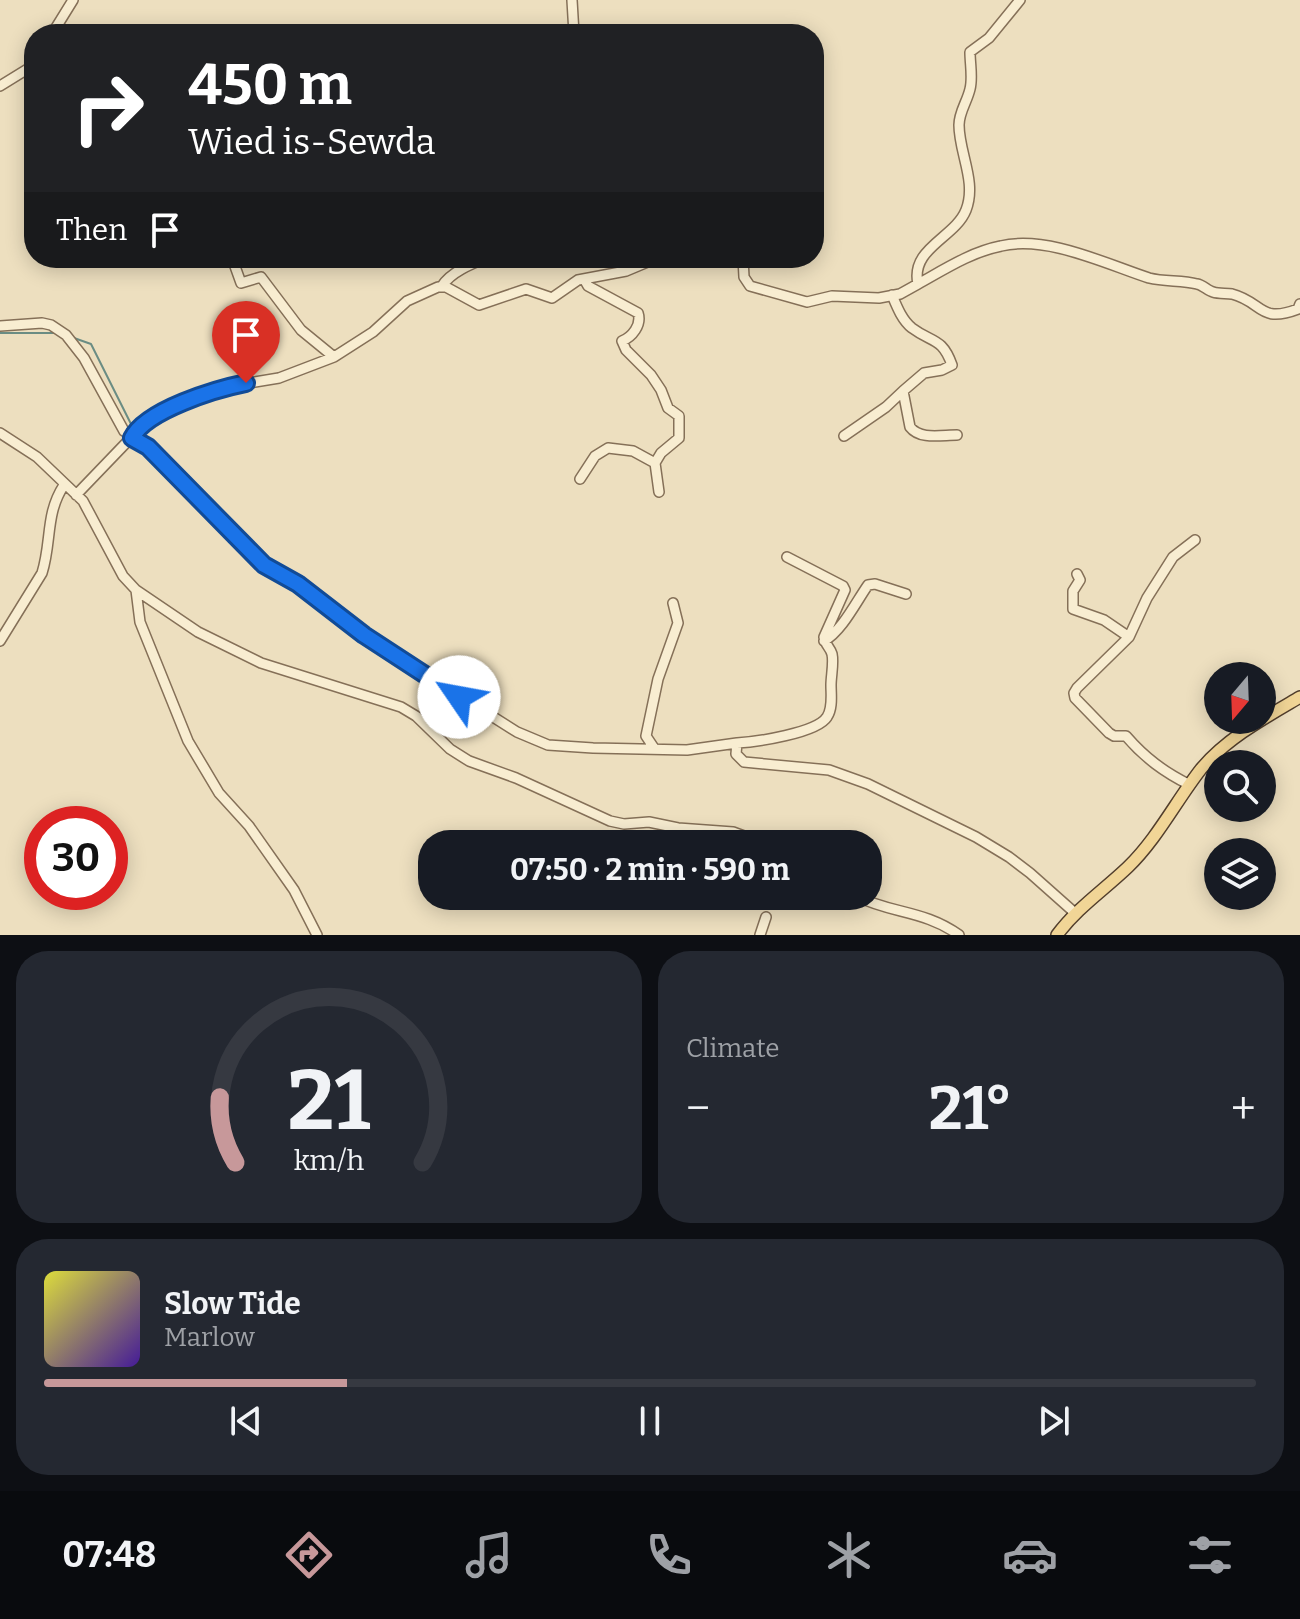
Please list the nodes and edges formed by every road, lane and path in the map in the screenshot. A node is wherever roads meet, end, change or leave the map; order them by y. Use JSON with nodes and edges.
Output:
{"nodes":[{"id":1,"x":73,"y":0,"type":"edge"},
{"id":2,"x":572,"y":0,"type":"edge"},
{"id":3,"x":1020,"y":0,"type":"edge"},
{"id":4,"x":58,"y":24,"type":"edge"},
{"id":5,"x":573,"y":24,"type":"edge"},
{"id":6,"x":24,"y":71,"type":"edge"},
{"id":7,"x":0,"y":86,"type":"edge"},
{"id":8,"x":233,"y":268,"type":"edge"},
{"id":9,"x":467,"y":268,"type":"edge"},
{"id":10,"x":633,"y":268,"type":"edge"},
{"id":11,"x":744,"y":268,"type":"edge"},
{"id":12,"x":584,"y":279,"type":"junction"},
{"id":13,"x":918,"y":284,"type":"junction"},
{"id":14,"x":442,"y":286,"type":"junction"},
{"id":15,"x":892,"y":295,"type":"junction"},
{"id":16,"x":1300,"y":304,"type":"edge"},
{"id":17,"x":0,"y":326,"type":"edge"},
{"id":18,"x":334,"y":357,"type":"junction"},
{"id":19,"x":903,"y":391,"type":"junction"},
{"id":20,"x":0,"y":433,"type":"edge"},
{"id":21,"x":957,"y":435,"type":"dead end"},
{"id":22,"x":844,"y":436,"type":"dead end"},
{"id":23,"x":132,"y":438,"type":"junction"},
{"id":24,"x":655,"y":463,"type":"junction"},
{"id":25,"x":580,"y":479,"type":"dead end"},
{"id":26,"x":64,"y":485,"type":"junction"},
{"id":27,"x":659,"y":492,"type":"dead end"},
{"id":28,"x":76,"y":495,"type":"junction"},
{"id":29,"x":1195,"y":540,"type":"dead end"},
{"id":30,"x":787,"y":557,"type":"dead end"},
{"id":31,"x":1077,"y":574,"type":"dead end"},
{"id":32,"x":136,"y":590,"type":"junction"},
{"id":33,"x":906,"y":594,"type":"dead end"},
{"id":34,"x":673,"y":603,"type":"dead end"},
{"id":35,"x":1,"y":636,"type":"edge"},
{"id":36,"x":1129,"y":637,"type":"junction"},
{"id":37,"x":824,"y":641,"type":"junction"},
{"id":38,"x":1300,"y":697,"type":"edge"},
{"id":39,"x":737,"y":743,"type":"junction"},
{"id":40,"x":654,"y":748,"type":"junction"},
{"id":41,"x":1190,"y":785,"type":"junction"},
{"id":42,"x":706,"y":830,"type":"edge"},
{"id":43,"x":882,"y":907,"type":"edge"},
{"id":44,"x":1075,"y":913,"type":"junction"},
{"id":45,"x":766,"y":917,"type":"dead end"},
{"id":46,"x":317,"y":935,"type":"edge"},
{"id":47,"x":760,"y":935,"type":"edge"},
{"id":48,"x":959,"y":935,"type":"edge"},
{"id":49,"x":1057,"y":935,"type":"edge"}],
"edges":[{"from":1,"to":4,"type":"street"},
{"from":2,"to":5,"type":"street"},
{"from":3,"to":13,"type":"street"},
{"from":6,"to":7,"type":"street"},
{"from":8,"to":18,"type":"street"},
{"from":9,"to":14,"type":"street"},
{"from":10,"to":12,"type":"street"},
{"from":11,"to":15,"type":"street"},
{"from":12,"to":14,"type":"street"},
{"from":12,"to":24,"type":"street"},
{"from":13,"to":15,"type":"street"},
{"from":13,"to":16,"type":"street"},
{"from":14,"to":18,"type":"street"},
{"from":15,"to":19,"type":"street"},
{"from":17,"to":23,"type":"street"},
{"from":18,"to":23,"type":"street"},
{"from":19,"to":21,"type":"street"},
{"from":19,"to":22,"type":"street"},
{"from":20,"to":26,"type":"street"},
{"from":23,"to":28,"type":"street"},
{"from":23,"to":40,"type":"street"},
{"from":24,"to":25,"type":"street"},
{"from":24,"to":27,"type":"street"},
{"from":26,"to":28,"type":"street"},
{"from":26,"to":35,"type":"street"},
{"from":28,"to":32,"type":"street"},
{"from":29,"to":36,"type":"street"},
{"from":30,"to":37,"type":"street"},
{"from":31,"to":36,"type":"street"},
{"from":32,"to":42,"type":"street"},
{"from":32,"to":46,"type":"street"},
{"from":33,"to":37,"type":"street"},
{"from":34,"to":40,"type":"street"},
{"from":36,"to":41,"type":"street"},
{"from":37,"to":39,"type":"street"},
{"from":38,"to":41,"type":"main road"},
{"from":39,"to":40,"type":"street"},
{"from":39,"to":44,"type":"street"},
{"from":41,"to":44,"type":"main road"},
{"from":43,"to":48,"type":"street"},
{"from":44,"to":49,"type":"main road"},
{"from":45,"to":47,"type":"street"}]}
